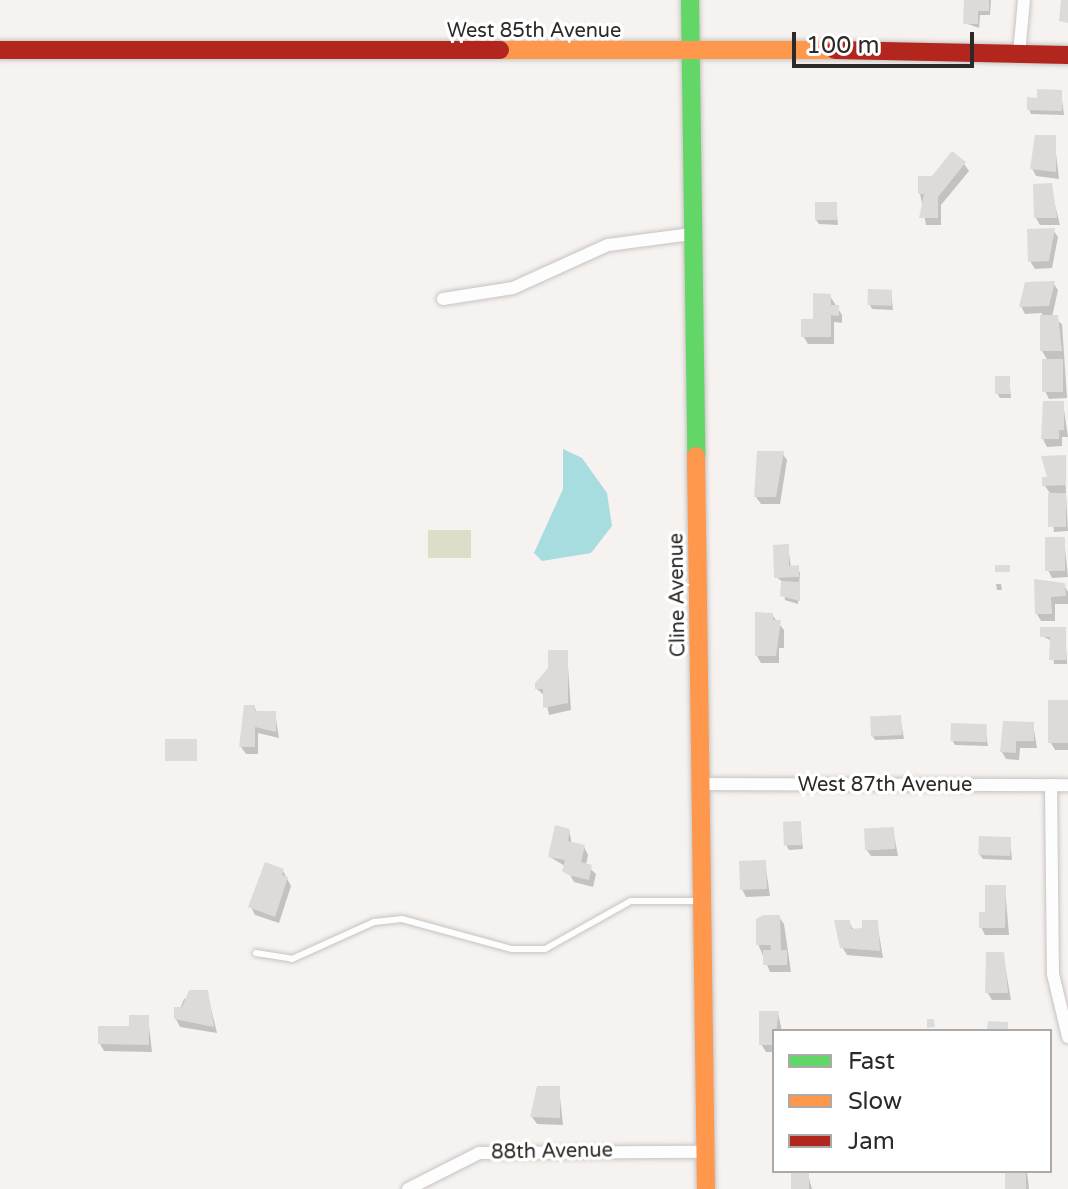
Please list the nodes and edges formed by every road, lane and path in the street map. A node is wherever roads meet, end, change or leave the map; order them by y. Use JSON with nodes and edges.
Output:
{"nodes":[{"id":1,"x":690,"y":0,"type":"edge"},
{"id":2,"x":1024,"y":0,"type":"edge"},
{"id":3,"x":0,"y":50,"type":"edge"},
{"id":4,"x":690,"y":54,"type":"junction"},
{"id":5,"x":1019,"y":54,"type":"junction"},
{"id":6,"x":1068,"y":55,"type":"edge"},
{"id":7,"x":691,"y":234,"type":"junction"},
{"id":8,"x":443,"y":299,"type":"dead end"},
{"id":9,"x":702,"y":784,"type":"junction"},
{"id":10,"x":1051,"y":785,"type":"junction"},
{"id":11,"x":1068,"y":785,"type":"edge"},
{"id":12,"x":701,"y":901,"type":"junction"},
{"id":13,"x":256,"y":953,"type":"dead end"},
{"id":14,"x":1068,"y":1037,"type":"edge"},
{"id":15,"x":705,"y":1152,"type":"junction"},
{"id":16,"x":408,"y":1189,"type":"edge"},
{"id":17,"x":706,"y":1189,"type":"edge"}],
"edges":[{"from":1,"to":4,"type":"street","name":"Cline Avenue"},
{"from":2,"to":5,"type":"street"},
{"from":3,"to":4,"type":"street","name":"West 85th Avenue"},
{"from":4,"to":5,"type":"street","name":"West 85th Avenue"},
{"from":4,"to":7,"type":"street","name":"Cline Avenue"},
{"from":5,"to":6,"type":"street","name":"West 85th Avenue"},
{"from":7,"to":8,"type":"street"},
{"from":7,"to":9,"type":"street","name":"Cline Avenue"},
{"from":9,"to":10,"type":"street","name":"West 87th Avenue"},
{"from":9,"to":12,"type":"street","name":"Cline Avenue"},
{"from":10,"to":11,"type":"street","name":"West 87th Avenue"},
{"from":10,"to":14,"type":"street"},
{"from":12,"to":13,"type":"lane"},
{"from":12,"to":15,"type":"street","name":"Cline Avenue"},
{"from":15,"to":16,"type":"street","name":"88th Avenue"},
{"from":15,"to":17,"type":"street","name":"Cline Avenue"}]}
